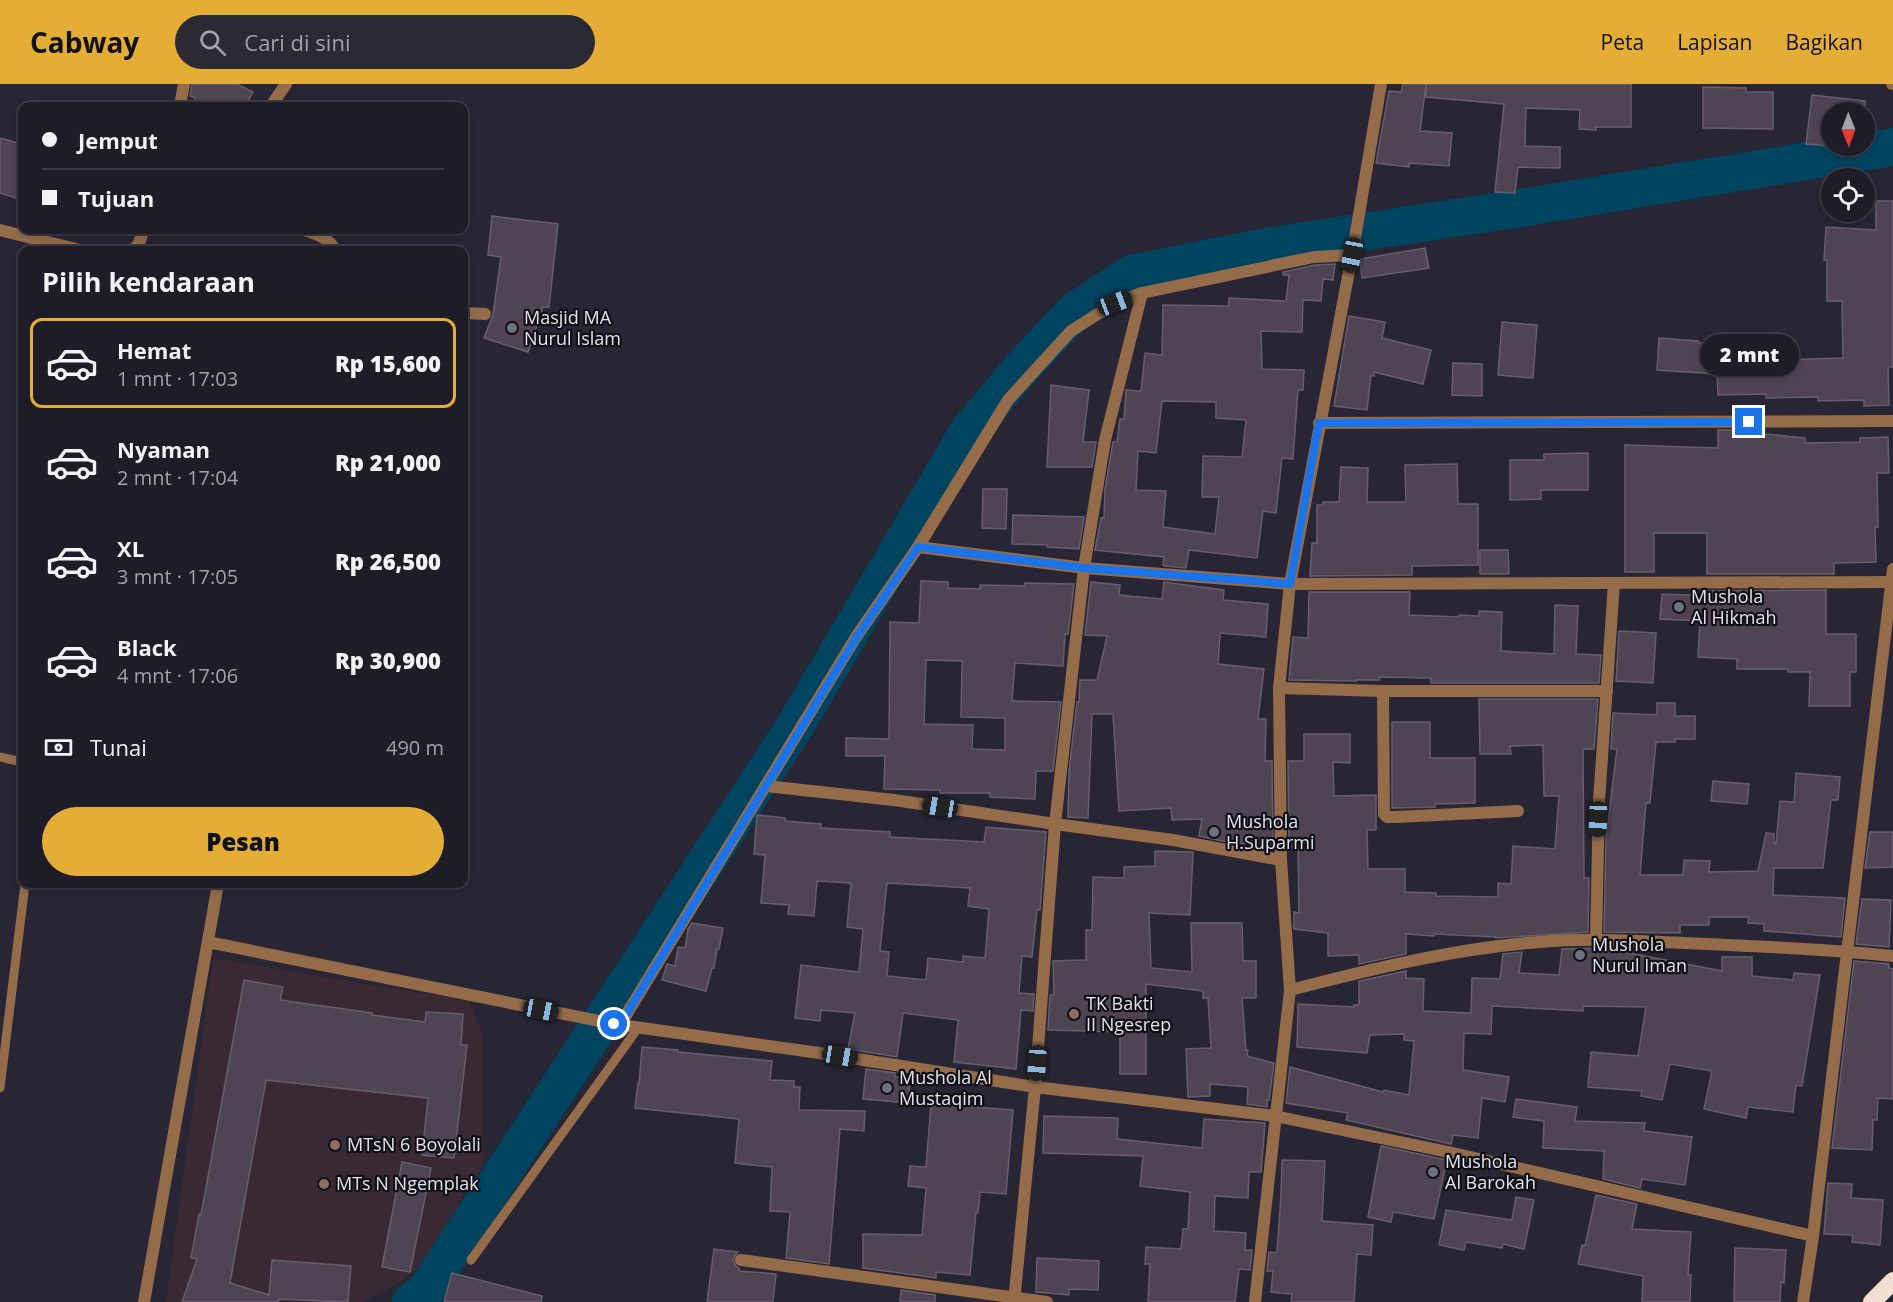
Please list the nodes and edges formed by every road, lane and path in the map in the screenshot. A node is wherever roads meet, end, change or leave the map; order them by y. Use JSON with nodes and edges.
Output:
{"nodes":[{"id":1,"x":184,"y":84,"type":"edge"},
{"id":2,"x":286,"y":84,"type":"edge"},
{"id":3,"x":1381,"y":84,"type":"edge"},
{"id":4,"x":181,"y":102,"type":"edge"},
{"id":5,"x":275,"y":102,"type":"edge"},
{"id":6,"x":0,"y":230,"type":"edge"},
{"id":7,"x":318,"y":234,"type":"edge"},
{"id":8,"x":64,"y":246,"type":"edge"},
{"id":9,"x":333,"y":246,"type":"edge"},
{"id":10,"x":1353,"y":252,"type":"junction"},
{"id":11,"x":1142,"y":293,"type":"junction"},
{"id":12,"x":468,"y":313,"type":"edge"},
{"id":13,"x":485,"y":314,"type":"dead end"},
{"id":14,"x":1893,"y":421,"type":"edge"},
{"id":15,"x":1319,"y":423,"type":"junction"},
{"id":16,"x":918,"y":547,"type":"junction"},
{"id":17,"x":1084,"y":568,"type":"junction"},
{"id":18,"x":1614,"y":583,"type":"junction"},
{"id":19,"x":1290,"y":584,"type":"junction"},
{"id":20,"x":1892,"y":584,"type":"edge"},
{"id":21,"x":1279,"y":688,"type":"junction"},
{"id":22,"x":1383,"y":691,"type":"junction"},
{"id":23,"x":1607,"y":691,"type":"junction"},
{"id":24,"x":0,"y":757,"type":"edge"},
{"id":25,"x":18,"y":761,"type":"edge"},
{"id":26,"x":766,"y":786,"type":"junction"},
{"id":27,"x":1518,"y":811,"type":"dead end"},
{"id":28,"x":1055,"y":824,"type":"junction"},
{"id":29,"x":1281,"y":860,"type":"junction"},
{"id":30,"x":25,"y":888,"type":"edge"},
{"id":31,"x":217,"y":888,"type":"edge"},
{"id":32,"x":1596,"y":939,"type":"junction"},
{"id":33,"x":208,"y":942,"type":"junction"},
{"id":34,"x":1848,"y":951,"type":"junction"},
{"id":35,"x":1893,"y":956,"type":"edge"},
{"id":36,"x":1290,"y":990,"type":"junction"},
{"id":37,"x":617,"y":1025,"type":"junction"},
{"id":38,"x":638,"y":1028,"type":"junction"},
{"id":39,"x":1035,"y":1087,"type":"junction"},
{"id":40,"x":0,"y":1088,"type":"edge"},
{"id":41,"x":1275,"y":1116,"type":"junction"},
{"id":42,"x":1813,"y":1236,"type":"junction"},
{"id":43,"x":471,"y":1260,"type":"dead end"},
{"id":44,"x":741,"y":1260,"type":"dead end"},
{"id":45,"x":1893,"y":1281,"type":"edge"},
{"id":46,"x":1015,"y":1300,"type":"edge"},
{"id":47,"x":144,"y":1302,"type":"edge"},
{"id":48,"x":1047,"y":1302,"type":"edge"},
{"id":49,"x":1255,"y":1302,"type":"edge"},
{"id":50,"x":1803,"y":1302,"type":"edge"},
{"id":51,"x":1872,"y":1302,"type":"edge"}],
"edges":[{"from":1,"to":4,"type":"street"},
{"from":2,"to":5,"type":"street"},
{"from":3,"to":10,"type":"street"},
{"from":6,"to":8,"type":"street"},
{"from":7,"to":9,"type":"street"},
{"from":10,"to":11,"type":"street"},
{"from":10,"to":15,"type":"street"},
{"from":11,"to":16,"type":"street"},
{"from":11,"to":17,"type":"street"},
{"from":12,"to":13,"type":"street"},
{"from":14,"to":15,"type":"street"},
{"from":15,"to":19,"type":"street"},
{"from":16,"to":17,"type":"street"},
{"from":16,"to":26,"type":"street"},
{"from":17,"to":19,"type":"street"},
{"from":17,"to":28,"type":"street"},
{"from":18,"to":19,"type":"street"},
{"from":18,"to":20,"type":"street"},
{"from":18,"to":23,"type":"street"},
{"from":19,"to":21,"type":"street"},
{"from":20,"to":34,"type":"street"},
{"from":21,"to":22,"type":"street"},
{"from":21,"to":29,"type":"street"},
{"from":22,"to":23,"type":"street"},
{"from":22,"to":27,"type":"street"},
{"from":23,"to":32,"type":"street"},
{"from":24,"to":25,"type":"lane"},
{"from":26,"to":28,"type":"street"},
{"from":26,"to":37,"type":"street"},
{"from":28,"to":29,"type":"street"},
{"from":28,"to":39,"type":"street"},
{"from":29,"to":36,"type":"street"},
{"from":30,"to":40,"type":"lane"},
{"from":31,"to":33,"type":"street"},
{"from":32,"to":34,"type":"street"},
{"from":32,"to":36,"type":"street"},
{"from":33,"to":37,"type":"street"},
{"from":33,"to":47,"type":"street"},
{"from":34,"to":35,"type":"street"},
{"from":34,"to":42,"type":"street"},
{"from":36,"to":41,"type":"street"},
{"from":37,"to":38,"type":"street"},
{"from":38,"to":39,"type":"street"},
{"from":38,"to":43,"type":"lane"},
{"from":39,"to":41,"type":"street"},
{"from":39,"to":46,"type":"street"},
{"from":41,"to":42,"type":"street"},
{"from":41,"to":49,"type":"street"},
{"from":42,"to":50,"type":"street"},
{"from":44,"to":46,"type":"street"},
{"from":45,"to":51,"type":"highway"},
{"from":46,"to":48,"type":"street"}]}
